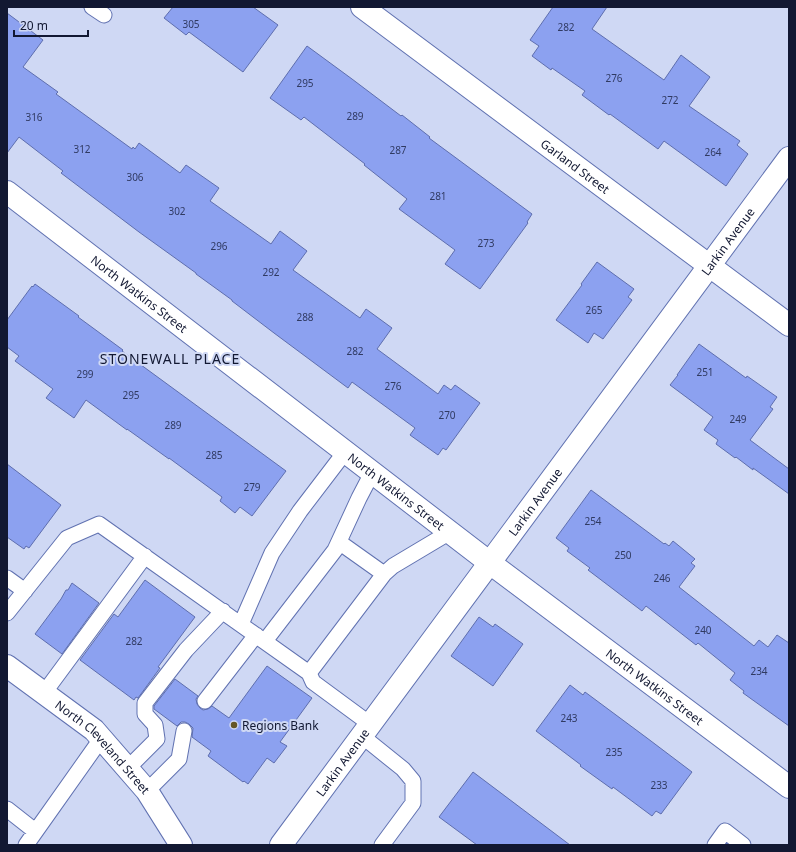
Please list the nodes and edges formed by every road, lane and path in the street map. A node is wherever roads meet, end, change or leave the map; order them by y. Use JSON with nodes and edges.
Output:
{"nodes":[{"id":1,"x":362,"y":7,"type":"edge"},
{"id":2,"x":789,"y":158,"type":"edge"},
{"id":3,"x":7,"y":192,"type":"edge"},
{"id":4,"x":710,"y":265,"type":"junction"},
{"id":5,"x":789,"y":325,"type":"edge"},
{"id":6,"x":345,"y":452,"type":"junction"},
{"id":7,"x":372,"y":472,"type":"junction"},
{"id":8,"x":450,"y":532,"type":"junction"},
{"id":9,"x":339,"y":542,"type":"junction"},
{"id":10,"x":145,"y":556,"type":"junction"},
{"id":11,"x":490,"y":563,"type":"junction"},
{"id":12,"x":384,"y":574,"type":"junction"},
{"id":13,"x":7,"y":578,"type":"edge"},
{"id":14,"x":25,"y":591,"type":"junction"},
{"id":15,"x":223,"y":611,"type":"junction"},
{"id":16,"x":7,"y":613,"type":"edge"},
{"id":17,"x":241,"y":624,"type":"junction"},
{"id":18,"x":260,"y":638,"type":"junction"},
{"id":19,"x":7,"y":666,"type":"edge"},
{"id":20,"x":309,"y":673,"type":"junction"},
{"id":21,"x":44,"y":693,"type":"junction"},
{"id":22,"x":205,"y":701,"type":"dead end"},
{"id":23,"x":366,"y":730,"type":"junction"},
{"id":24,"x":184,"y":731,"type":"dead end"},
{"id":25,"x":101,"y":739,"type":"junction"},
{"id":26,"x":127,"y":769,"type":"junction"},
{"id":27,"x":789,"y":787,"type":"edge"},
{"id":28,"x":147,"y":791,"type":"junction"},
{"id":29,"x":8,"y":813,"type":"edge"},
{"id":30,"x":35,"y":832,"type":"junction"},
{"id":31,"x":26,"y":845,"type":"edge"},
{"id":32,"x":181,"y":845,"type":"edge"},
{"id":33,"x":280,"y":845,"type":"edge"},
{"id":34,"x":382,"y":845,"type":"edge"},
{"id":35,"x":715,"y":845,"type":"edge"},
{"id":36,"x":743,"y":845,"type":"edge"}],
"edges":[{"from":1,"to":4,"type":"street","name":"Garland Street"},
{"from":2,"to":4,"type":"street","name":"Larkin Avenue"},
{"from":3,"to":6,"type":"street","name":"North Watkins Street"},
{"from":4,"to":5,"type":"street","name":"Garland Street"},
{"from":4,"to":11,"type":"street","name":"Larkin Avenue"},
{"from":6,"to":7,"type":"street","name":"North Watkins Street"},
{"from":6,"to":17,"type":"lane"},
{"from":7,"to":8,"type":"street","name":"North Watkins Street"},
{"from":7,"to":9,"type":"lane"},
{"from":8,"to":11,"type":"street","name":"North Watkins Street"},
{"from":8,"to":12,"type":"lane"},
{"from":9,"to":12,"type":"lane"},
{"from":9,"to":18,"type":"lane"},
{"from":10,"to":14,"type":"lane"},
{"from":10,"to":15,"type":"lane"},
{"from":10,"to":21,"type":"lane"},
{"from":11,"to":23,"type":"street","name":"Larkin Avenue"},
{"from":11,"to":27,"type":"street","name":"North Watkins Street"},
{"from":12,"to":20,"type":"lane"},
{"from":13,"to":14,"type":"lane"},
{"from":14,"to":16,"type":"lane"},
{"from":15,"to":17,"type":"lane"},
{"from":15,"to":26,"type":"lane"},
{"from":17,"to":18,"type":"lane"},
{"from":18,"to":20,"type":"lane"},
{"from":18,"to":22,"type":"lane"},
{"from":19,"to":21,"type":"street","name":"North Cleveland Street"},
{"from":20,"to":23,"type":"lane"},
{"from":21,"to":25,"type":"street","name":"North Cleveland Street"},
{"from":23,"to":33,"type":"street","name":"Larkin Avenue"},
{"from":23,"to":34,"type":"lane"},
{"from":24,"to":28,"type":"lane"},
{"from":25,"to":26,"type":"street","name":"North Cleveland Street"},
{"from":25,"to":30,"type":"lane"},
{"from":26,"to":28,"type":"street","name":"North Cleveland Street"},
{"from":28,"to":32,"type":"street","name":"North Cleveland Street"},
{"from":29,"to":30,"type":"lane"},
{"from":30,"to":31,"type":"lane"},
{"from":35,"to":36,"type":"lane"}]}
